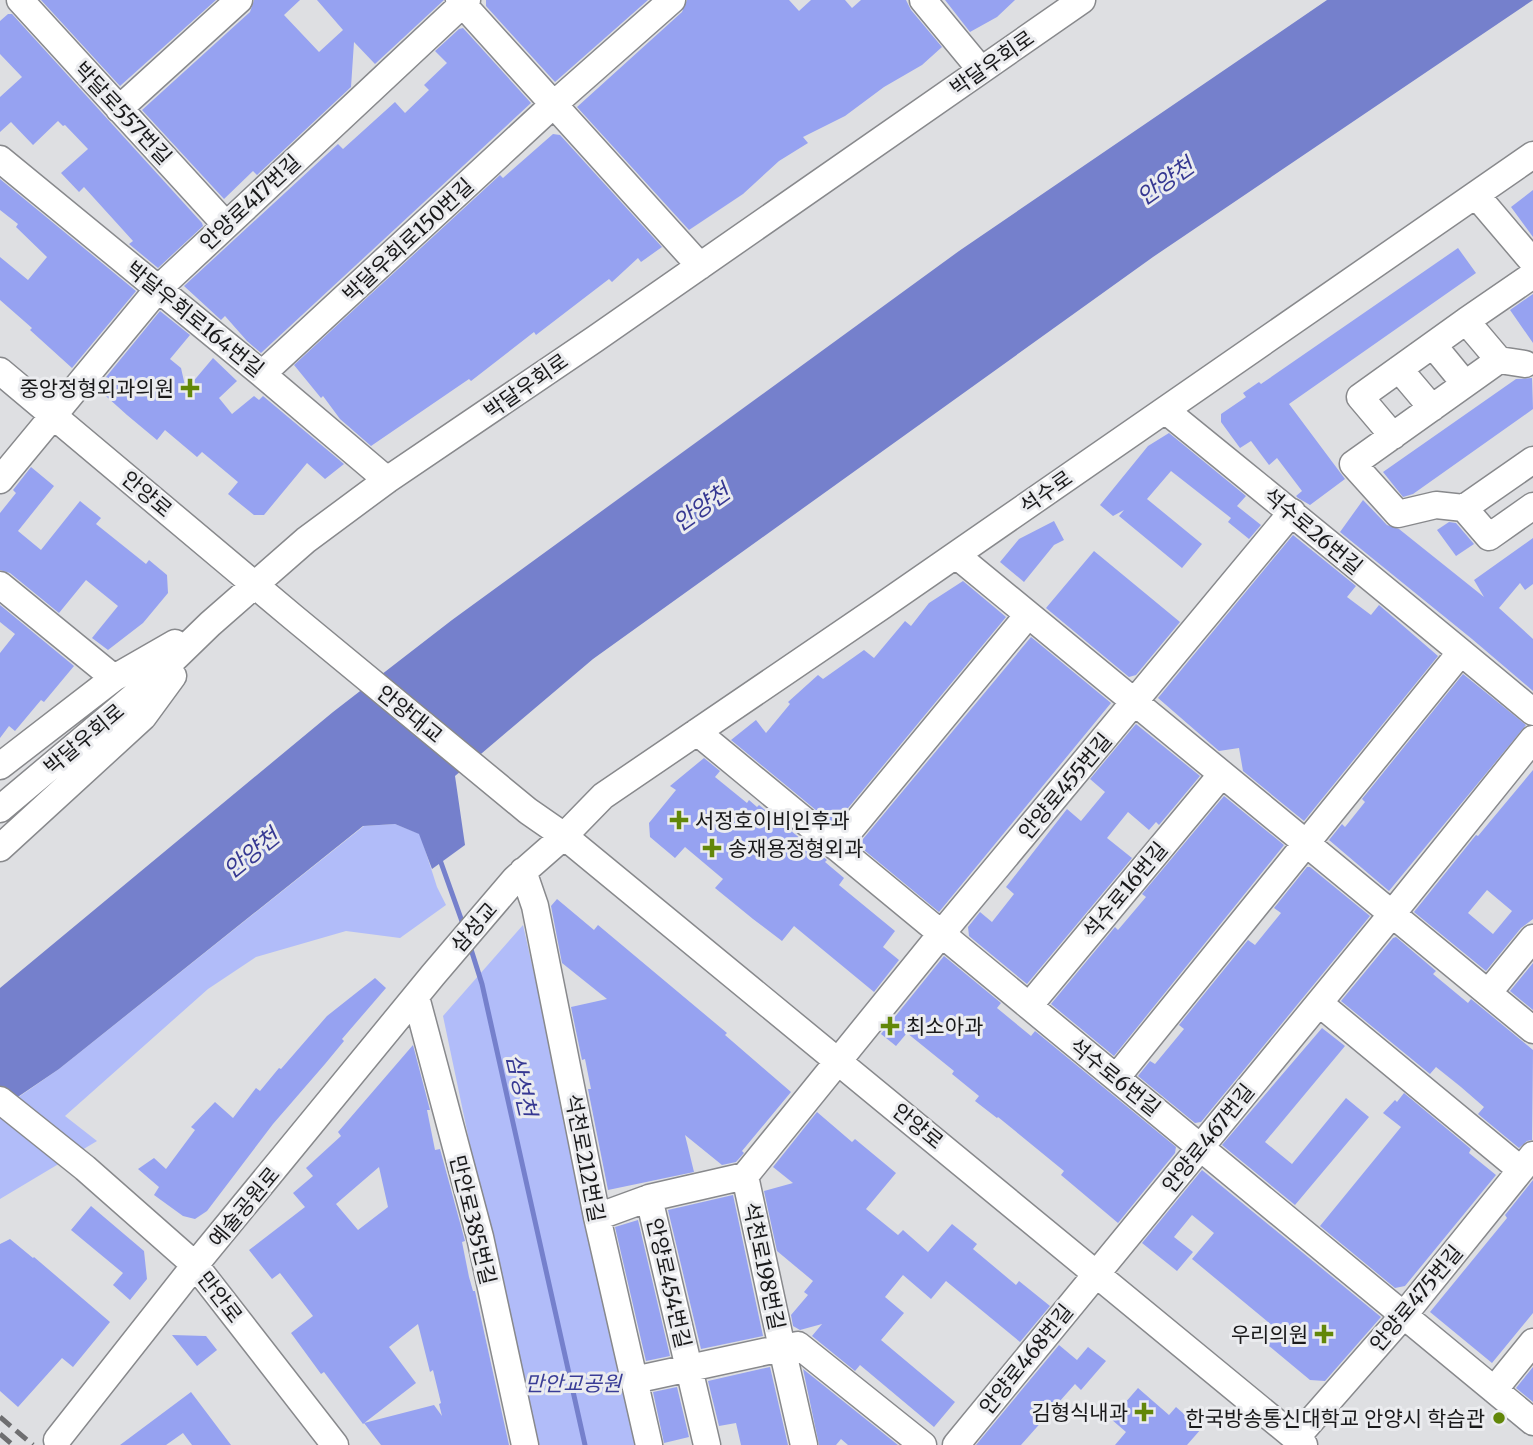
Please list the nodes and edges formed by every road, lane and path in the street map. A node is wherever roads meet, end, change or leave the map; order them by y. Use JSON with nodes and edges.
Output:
{"nodes":[{"id":1,"x":20,"y":0,"type":"edge"},
{"id":2,"x":239,"y":0,"type":"edge"},
{"id":3,"x":672,"y":0,"type":"edge"},
{"id":4,"x":923,"y":0,"type":"edge"},
{"id":5,"x":1082,"y":0,"type":"edge"},
{"id":6,"x":463,"y":1,"type":"edge"},
{"id":7,"x":981,"y":70,"type":"junction"},
{"id":8,"x":553,"y":106,"type":"junction"},
{"id":9,"x":119,"y":109,"type":"junction"},
{"id":10,"x":1533,"y":155,"type":"edge"},
{"id":11,"x":0,"y":159,"type":"edge"},
{"id":12,"x":1475,"y":195,"type":"junction"},
{"id":13,"x":226,"y":225,"type":"junction"},
{"id":14,"x":1533,"y":262,"type":"edge"},
{"id":15,"x":700,"y":266,"type":"junction"},
{"id":16,"x":1533,"y":275,"type":"edge"},
{"id":17,"x":158,"y":289,"type":"junction"},
{"id":18,"x":1466,"y":321,"type":"junction"},
{"id":19,"x":1433,"y":345,"type":"junction"},
{"id":20,"x":1499,"y":360,"type":"junction"},
{"id":21,"x":1530,"y":365,"type":"edge"},
{"id":22,"x":1399,"y":369,"type":"junction"},
{"id":23,"x":0,"y":371,"type":"edge"},
{"id":24,"x":262,"y":374,"type":"junction"},
{"id":25,"x":1465,"y":384,"type":"junction"},
{"id":26,"x":1432,"y":408,"type":"junction"},
{"id":27,"x":1165,"y":410,"type":"junction"},
{"id":28,"x":52,"y":414,"type":"junction"},
{"id":29,"x":1392,"y":436,"type":"junction"},
{"id":30,"x":1533,"y":460,"type":"edge"},
{"id":31,"x":0,"y":480,"type":"edge"},
{"id":32,"x":387,"y":480,"type":"junction"},
{"id":33,"x":1499,"y":483,"type":"junction"},
{"id":34,"x":1464,"y":508,"type":"junction"},
{"id":35,"x":1529,"y":509,"type":"edge"},
{"id":36,"x":1292,"y":512,"type":"junction"},
{"id":37,"x":956,"y":555,"type":"junction"},
{"id":38,"x":255,"y":584,"type":"junction"},
{"id":39,"x":0,"y":585,"type":"edge"},
{"id":40,"x":1028,"y":615,"type":"junction"},
{"id":41,"x":293,"y":617,"type":"joint"},
{"id":42,"x":210,"y":624,"type":"junction"},
{"id":43,"x":1461,"y":652,"type":"junction"},
{"id":44,"x":114,"y":678,"type":"junction"},
{"id":45,"x":1134,"y":702,"type":"junction"},
{"id":46,"x":1533,"y":712,"type":"edge"},
{"id":47,"x":697,"y":732,"type":"junction"},
{"id":48,"x":1533,"y":739,"type":"edge"},
{"id":49,"x":0,"y":766,"type":"edge"},
{"id":50,"x":1222,"y":774,"type":"junction"},
{"id":51,"x":0,"y":809,"type":"edge"},
{"id":52,"x":528,"y":811,"type":"joint"},
{"id":53,"x":564,"y":836,"type":"junction"},
{"id":54,"x":1306,"y":843,"type":"junction"},
{"id":55,"x":836,"y":847,"type":"junction"},
{"id":56,"x":0,"y":848,"type":"edge"},
{"id":57,"x":519,"y":875,"type":"junction"},
{"id":58,"x":1392,"y":914,"type":"junction"},
{"id":59,"x":942,"y":933,"type":"junction"},
{"id":60,"x":1533,"y":938,"type":"edge"},
{"id":61,"x":433,"y":975,"type":"joint"},
{"id":62,"x":1488,"y":993,"type":"junction"},
{"id":63,"x":416,"y":997,"type":"junction"},
{"id":64,"x":1319,"y":1003,"type":"junction"},
{"id":65,"x":1029,"y":1006,"type":"junction"},
{"id":66,"x":1533,"y":1030,"type":"edge"},
{"id":67,"x":839,"y":1061,"type":"junction"},
{"id":68,"x":1116,"y":1078,"type":"junction"},
{"id":69,"x":0,"y":1100,"type":"edge"},
{"id":70,"x":1201,"y":1148,"type":"junction"},
{"id":71,"x":1527,"y":1163,"type":"edge"},
{"id":72,"x":745,"y":1175,"type":"junction"},
{"id":73,"x":649,"y":1198,"type":"junction"},
{"id":74,"x":597,"y":1217,"type":"junction"},
{"id":75,"x":195,"y":1265,"type":"junction"},
{"id":76,"x":1097,"y":1273,"type":"junction"},
{"id":77,"x":1403,"y":1316,"type":"junction"},
{"id":78,"x":1533,"y":1342,"type":"edge"},
{"id":79,"x":782,"y":1348,"type":"junction"},
{"id":80,"x":689,"y":1368,"type":"junction"},
{"id":81,"x":634,"y":1380,"type":"junction"},
{"id":82,"x":1494,"y":1390,"type":"junction"},
{"id":83,"x":1533,"y":1422,"type":"edge"},
{"id":84,"x":57,"y":1440,"type":"dead end"},
{"id":85,"x":1300,"y":1442,"type":"edge"},
{"id":86,"x":335,"y":1445,"type":"edge"},
{"id":87,"x":524,"y":1445,"type":"edge"},
{"id":88,"x":649,"y":1445,"type":"edge"},
{"id":89,"x":707,"y":1445,"type":"edge"},
{"id":90,"x":804,"y":1445,"type":"edge"},
{"id":91,"x":923,"y":1445,"type":"edge"},
{"id":92,"x":956,"y":1445,"type":"edge"}],
"edges":[{"from":1,"to":9,"type":"street","name":"박달로557번길"},
{"from":2,"to":9,"type":"street"},
{"from":3,"to":8,"type":"street","name":"박달우회로150번길"},
{"from":4,"to":7,"type":"street"},
{"from":5,"to":7,"type":"street","name":"박달우회로"},
{"from":6,"to":8,"type":"street"},
{"from":6,"to":13,"type":"street","name":"안양로417번길"},
{"from":7,"to":15,"type":"street","name":"박달우회로"},
{"from":8,"to":15,"type":"street"},
{"from":8,"to":24,"type":"street","name":"박달우회로150번길"},
{"from":9,"to":13,"type":"street","name":"박달로557번길"},
{"from":10,"to":12,"type":"street","name":"석수로"},
{"from":11,"to":17,"type":"street","name":"박달우회로164번길"},
{"from":12,"to":14,"type":"street"},
{"from":12,"to":27,"type":"street","name":"석수로"},
{"from":13,"to":17,"type":"street","name":"안양로417번길"},
{"from":15,"to":32,"type":"street","name":"박달우회로"},
{"from":16,"to":18,"type":"street"},
{"from":17,"to":24,"type":"street","name":"박달우회로164번길"},
{"from":17,"to":28,"type":"street","name":"안양로417번길"},
{"from":18,"to":19,"type":"street"},
{"from":18,"to":20,"type":"street"},
{"from":19,"to":22,"type":"street"},
{"from":19,"to":25,"type":"street"},
{"from":20,"to":21,"type":"street"},
{"from":20,"to":25,"type":"street"},
{"from":22,"to":26,"type":"street"},
{"from":22,"to":29,"type":"street"},
{"from":23,"to":28,"type":"street","name":"안양로"},
{"from":24,"to":32,"type":"street","name":"박달우회로164번길"},
{"from":25,"to":26,"type":"street"},
{"from":26,"to":29,"type":"street"},
{"from":27,"to":36,"type":"street","name":"석수로26번길"},
{"from":27,"to":37,"type":"street","name":"석수로"},
{"from":28,"to":31,"type":"street","name":"안양로417번길"},
{"from":28,"to":38,"type":"street","name":"안양로"},
{"from":29,"to":34,"type":"street"},
{"from":30,"to":33,"type":"street"},
{"from":32,"to":38,"type":"street","name":"박달우회로"},
{"from":33,"to":34,"type":"street"},
{"from":33,"to":35,"type":"street"},
{"from":34,"to":35,"type":"street"},
{"from":36,"to":43,"type":"street","name":"석수로26번길"},
{"from":36,"to":45,"type":"street","name":"안양로455번길"},
{"from":37,"to":40,"type":"street"},
{"from":37,"to":47,"type":"street","name":"석수로"},
{"from":38,"to":41,"type":"street","name":"안양로"},
{"from":38,"to":42,"type":"street","name":"박달우회로"},
{"from":39,"to":44,"type":"street"},
{"from":40,"to":45,"type":"street"},
{"from":40,"to":55,"type":"street"},
{"from":41,"to":52,"type":"street","name":"안양대교"},
{"from":42,"to":44,"type":"street"},
{"from":42,"to":51,"type":"street","name":"박달우회로"},
{"from":42,"to":56,"type":"street"},
{"from":43,"to":46,"type":"street","name":"석수로26번길"},
{"from":43,"to":54,"type":"street"},
{"from":44,"to":49,"type":"street"},
{"from":45,"to":50,"type":"street"},
{"from":45,"to":59,"type":"street","name":"안양로455번길"},
{"from":47,"to":53,"type":"street","name":"석수로"},
{"from":47,"to":55,"type":"street","name":"석수로6번길"},
{"from":48,"to":58,"type":"street","name":"안양로467번길"},
{"from":50,"to":54,"type":"street"},
{"from":50,"to":65,"type":"street","name":"석수로16번길"},
{"from":52,"to":53,"type":"street","name":"안양로"},
{"from":53,"to":57,"type":"street"},
{"from":53,"to":67,"type":"street","name":"안양로"},
{"from":54,"to":58,"type":"street"},
{"from":54,"to":68,"type":"street"},
{"from":55,"to":59,"type":"street","name":"석수로6번길"},
{"from":57,"to":61,"type":"street","name":"삼성교"},
{"from":57,"to":74,"type":"street","name":"석천로212번길"},
{"from":58,"to":62,"type":"street"},
{"from":58,"to":64,"type":"street","name":"안양로467번길"},
{"from":59,"to":65,"type":"street","name":"석수로6번길"},
{"from":59,"to":67,"type":"street","name":"안양로455번길"},
{"from":60,"to":62,"type":"street"},
{"from":61,"to":63,"type":"street","name":"예술공원로"},
{"from":62,"to":66,"type":"street"},
{"from":63,"to":75,"type":"street","name":"예술공원로"},
{"from":63,"to":87,"type":"street","name":"만안로385번길"},
{"from":64,"to":70,"type":"street","name":"안양로467번길"},
{"from":64,"to":71,"type":"street"},
{"from":65,"to":68,"type":"street","name":"석수로6번길"},
{"from":67,"to":72,"type":"street"},
{"from":67,"to":76,"type":"street","name":"안양로"},
{"from":68,"to":70,"type":"street","name":"석수로6번길"},
{"from":69,"to":75,"type":"street","name":"만안로"},
{"from":70,"to":76,"type":"street","name":"안양로467번길"},
{"from":70,"to":77,"type":"street","name":"석수로6번길"},
{"from":71,"to":77,"type":"street","name":"안양로475번길"},
{"from":72,"to":73,"type":"street","name":"안양로454번길"},
{"from":72,"to":79,"type":"street","name":"석천로198번길"},
{"from":73,"to":74,"type":"street","name":"안양로454번길"},
{"from":73,"to":80,"type":"street","name":"안양로454번길"},
{"from":74,"to":81,"type":"street","name":"석천로212번길"},
{"from":75,"to":84,"type":"street","name":"예술공원로"},
{"from":75,"to":86,"type":"street","name":"만안로"},
{"from":76,"to":85,"type":"street","name":"안양로"},
{"from":76,"to":92,"type":"street","name":"안양로468번길"},
{"from":77,"to":82,"type":"street","name":"석수로6번길"},
{"from":77,"to":85,"type":"street","name":"안양로475번길"},
{"from":78,"to":82,"type":"street"},
{"from":79,"to":80,"type":"street"},
{"from":79,"to":90,"type":"street"},
{"from":79,"to":91,"type":"street","name":"석천로198번길"},
{"from":80,"to":81,"type":"street"},
{"from":80,"to":89,"type":"street"},
{"from":81,"to":88,"type":"street","name":"석천로212번길"},
{"from":82,"to":83,"type":"street","name":"석수로6번길"}]}
